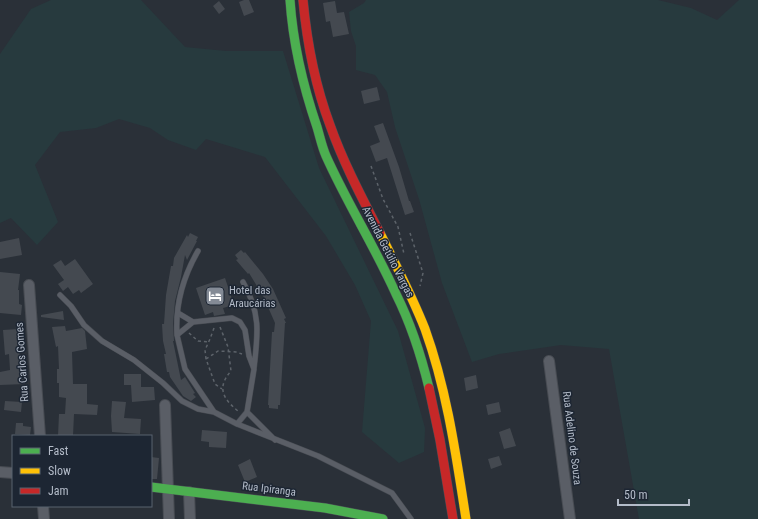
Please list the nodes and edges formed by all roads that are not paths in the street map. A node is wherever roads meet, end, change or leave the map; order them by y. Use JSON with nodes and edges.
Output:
{"nodes":[{"id":1,"x":290,"y":0,"type":"edge"},
{"id":2,"x":303,"y":0,"type":"edge"},
{"id":3,"x":198,"y":251,"type":"dead end"},
{"id":4,"x":243,"y":282,"type":"dead end"},
{"id":5,"x":29,"y":286,"type":"dead end"},
{"id":6,"x":60,"y":295,"type":"dead end"},
{"id":7,"x":178,"y":312,"type":"junction"},
{"id":8,"x":193,"y":322,"type":"junction"},
{"id":9,"x":177,"y":335,"type":"junction"},
{"id":10,"x":550,"y":360,"type":"dead end"},
{"id":11,"x":254,"y":369,"type":"junction"},
{"id":12,"x":165,"y":405,"type":"dead end"},
{"id":13,"x":214,"y":412,"type":"junction"},
{"id":14,"x":247,"y":412,"type":"junction"},
{"id":15,"x":237,"y":424,"type":"junction"},
{"id":16,"x":40,"y":435,"type":"edge"},
{"id":17,"x":275,"y":440,"type":"junction"},
{"id":18,"x":0,"y":472,"type":"edge"},
{"id":19,"x":12,"y":473,"type":"edge"},
{"id":20,"x":152,"y":487,"type":"edge"},
{"id":21,"x":169,"y":489,"type":"junction"},
{"id":22,"x":189,"y":492,"type":"junction"},
{"id":23,"x":43,"y":507,"type":"edge"},
{"id":24,"x":44,"y":519,"type":"edge"},
{"id":25,"x":169,"y":519,"type":"edge"},
{"id":26,"x":190,"y":519,"type":"edge"},
{"id":27,"x":383,"y":519,"type":"edge"},
{"id":28,"x":411,"y":519,"type":"edge"},
{"id":29,"x":453,"y":519,"type":"edge"},
{"id":30,"x":466,"y":519,"type":"edge"},
{"id":31,"x":570,"y":519,"type":"edge"}],
"edges":[{"from":1,"to":29,"type":"main road","name":"Avenida Getúlio Vargas"},
{"from":2,"to":30,"type":"main road","name":"Avenida Getúlio Vargas"},
{"from":3,"to":7,"type":"lane"},
{"from":4,"to":11,"type":"lane"},
{"from":5,"to":16,"type":"street","name":"Rua Carlos Gomes"},
{"from":6,"to":13,"type":"lane"},
{"from":7,"to":8,"type":"lane"},
{"from":7,"to":9,"type":"lane"},
{"from":8,"to":9,"type":"lane"},
{"from":8,"to":11,"type":"lane"},
{"from":9,"to":13,"type":"lane"},
{"from":10,"to":31,"type":"street","name":"Rua Adelino de Souza"},
{"from":11,"to":14,"type":"lane"},
{"from":12,"to":21,"type":"street"},
{"from":13,"to":15,"type":"lane"},
{"from":14,"to":15,"type":"lane"},
{"from":14,"to":17,"type":"lane"},
{"from":15,"to":17,"type":"lane"},
{"from":17,"to":28,"type":"lane"},
{"from":18,"to":19,"type":"street"},
{"from":20,"to":21,"type":"main road","name":"Rua Ipiranga"},
{"from":21,"to":22,"type":"main road","name":"Rua Ipiranga"},
{"from":21,"to":25,"type":"street"},
{"from":22,"to":26,"type":"street"},
{"from":22,"to":27,"type":"main road","name":"Rua Ipiranga"},
{"from":23,"to":24,"type":"street"}]}
